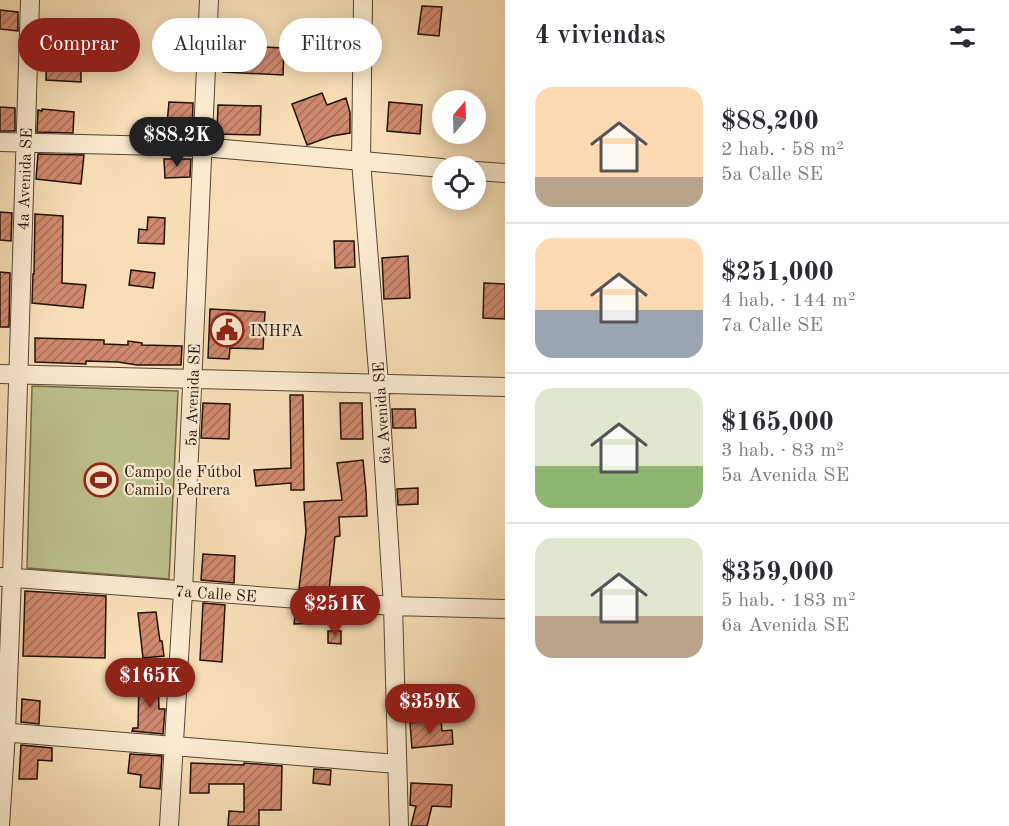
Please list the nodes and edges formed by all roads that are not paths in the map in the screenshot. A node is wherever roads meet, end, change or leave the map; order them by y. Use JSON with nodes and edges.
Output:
{"nodes":[{"id":1,"x":30,"y":0,"type":"edge"},
{"id":2,"x":209,"y":0,"type":"edge"},
{"id":3,"x":363,"y":0,"type":"edge"},
{"id":4,"x":0,"y":142,"type":"edge"},
{"id":5,"x":26,"y":143,"type":"junction"},
{"id":6,"x":202,"y":147,"type":"junction"},
{"id":7,"x":361,"y":161,"type":"junction"},
{"id":8,"x":432,"y":167,"type":"edge"},
{"id":9,"x":486,"y":172,"type":"edge"},
{"id":10,"x":505,"y":173,"type":"edge"},
{"id":11,"x":9,"y":374,"type":"edge"},
{"id":12,"x":192,"y":380,"type":"junction"},
{"id":13,"x":380,"y":384,"type":"junction"},
{"id":14,"x":505,"y":387,"type":"edge"},
{"id":15,"x":6,"y":577,"type":"edge"},
{"id":16,"x":183,"y":591,"type":"junction"},
{"id":17,"x":393,"y":606,"type":"junction"},
{"id":18,"x":505,"y":609,"type":"edge"},
{"id":19,"x":3,"y":732,"type":"edge"},
{"id":20,"x":173,"y":747,"type":"junction"},
{"id":21,"x":397,"y":764,"type":"junction"},
{"id":22,"x":0,"y":826,"type":"edge"},
{"id":23,"x":169,"y":826,"type":"edge"},
{"id":24,"x":399,"y":826,"type":"edge"}],
"edges":[{"from":1,"to":5,"type":"street","name":"4a Avenida SE"},
{"from":2,"to":6,"type":"street","name":"5a Avenida SE"},
{"from":3,"to":7,"type":"street","name":"6a Avenida SE"},
{"from":4,"to":5,"type":"street"},
{"from":5,"to":6,"type":"street"},
{"from":5,"to":11,"type":"street","name":"4a Avenida SE"},
{"from":6,"to":7,"type":"street"},
{"from":6,"to":12,"type":"street","name":"5a Avenida SE"},
{"from":7,"to":8,"type":"street"},
{"from":7,"to":13,"type":"street","name":"6a Avenida SE"},
{"from":9,"to":10,"type":"street"},
{"from":11,"to":12,"type":"street"},
{"from":11,"to":15,"type":"street","name":"4a Avenida SE"},
{"from":12,"to":13,"type":"street"},
{"from":12,"to":16,"type":"street","name":"5a Avenida SE"},
{"from":13,"to":14,"type":"street"},
{"from":13,"to":17,"type":"street","name":"6a Avenida SE"},
{"from":15,"to":16,"type":"street","name":"7a Calle SE"},
{"from":15,"to":19,"type":"street","name":"4a Avenida SE"},
{"from":16,"to":17,"type":"street","name":"7a Calle SE"},
{"from":16,"to":20,"type":"street","name":"5a Avenida SE"},
{"from":17,"to":18,"type":"street","name":"7a Calle SE"},
{"from":17,"to":21,"type":"street","name":"6a Avenida SE"},
{"from":19,"to":20,"type":"street"},
{"from":19,"to":22,"type":"street","name":"4a Avenida SE"},
{"from":20,"to":21,"type":"street"},
{"from":20,"to":23,"type":"street","name":"5a Avenida SE"},
{"from":21,"to":24,"type":"street","name":"6a Avenida SE"}]}
